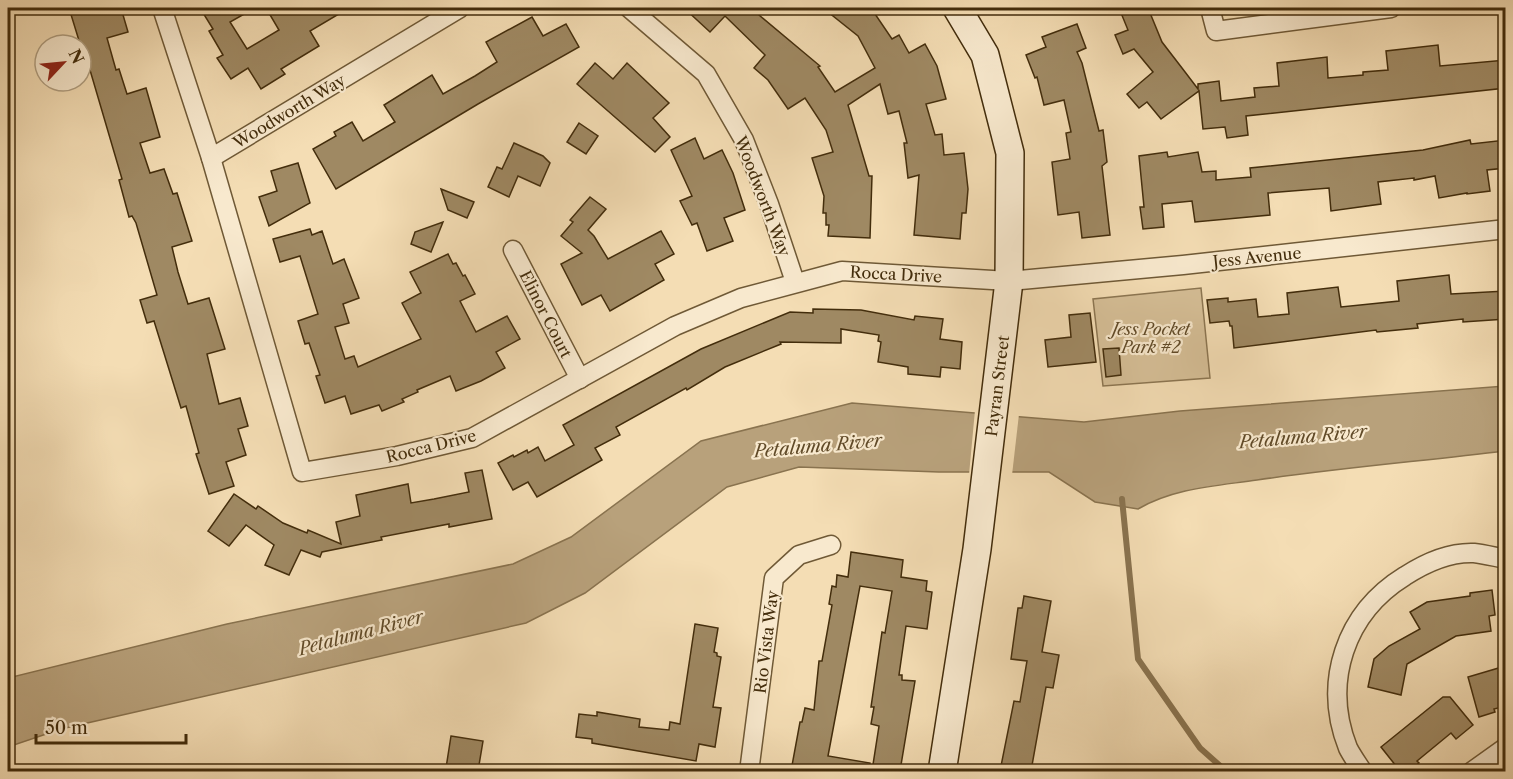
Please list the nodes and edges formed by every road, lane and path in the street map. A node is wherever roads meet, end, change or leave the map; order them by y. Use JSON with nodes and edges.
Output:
{"nodes":[{"id":1,"x":162,"y":8,"type":"edge"},
{"id":2,"x":460,"y":8,"type":"edge"},
{"id":3,"x":630,"y":8,"type":"edge"},
{"id":4,"x":957,"y":8,"type":"edge"},
{"id":5,"x":1210,"y":8,"type":"edge"},
{"id":6,"x":1390,"y":8,"type":"edge"},
{"id":7,"x":211,"y":158,"type":"junction"},
{"id":8,"x":1506,"y":229,"type":"edge"},
{"id":9,"x":513,"y":250,"type":"dead end"},
{"id":10,"x":1009,"y":280,"type":"junction"},
{"id":11,"x":795,"y":282,"type":"junction"},
{"id":12,"x":580,"y":379,"type":"junction"},
{"id":13,"x":831,"y":545,"type":"dead end"},
{"id":14,"x":1506,"y":559,"type":"edge"},
{"id":15,"x":1506,"y":747,"type":"edge"},
{"id":16,"x":749,"y":771,"type":"edge"},
{"id":17,"x":942,"y":771,"type":"edge"},
{"id":18,"x":1363,"y":771,"type":"edge"},
{"id":19,"x":1471,"y":771,"type":"edge"}],
"edges":[{"from":1,"to":7,"type":"street","name":"Rocca Drive"},
{"from":2,"to":7,"type":"street","name":"Woodworth Way"},
{"from":3,"to":11,"type":"street","name":"Woodworth Way"},
{"from":4,"to":10,"type":"main road","name":"Payran Street"},
{"from":5,"to":6,"type":"street"},
{"from":7,"to":12,"type":"street","name":"Rocca Drive"},
{"from":8,"to":10,"type":"street","name":"Jess Avenue"},
{"from":9,"to":12,"type":"street","name":"Elinor Court"},
{"from":10,"to":11,"type":"street","name":"Rocca Drive"},
{"from":10,"to":17,"type":"main road","name":"Payran Street"},
{"from":11,"to":12,"type":"street","name":"Rocca Drive"},
{"from":13,"to":16,"type":"street","name":"Rio Vista Way"},
{"from":14,"to":18,"type":"street"},
{"from":15,"to":19,"type":"street"}]}
